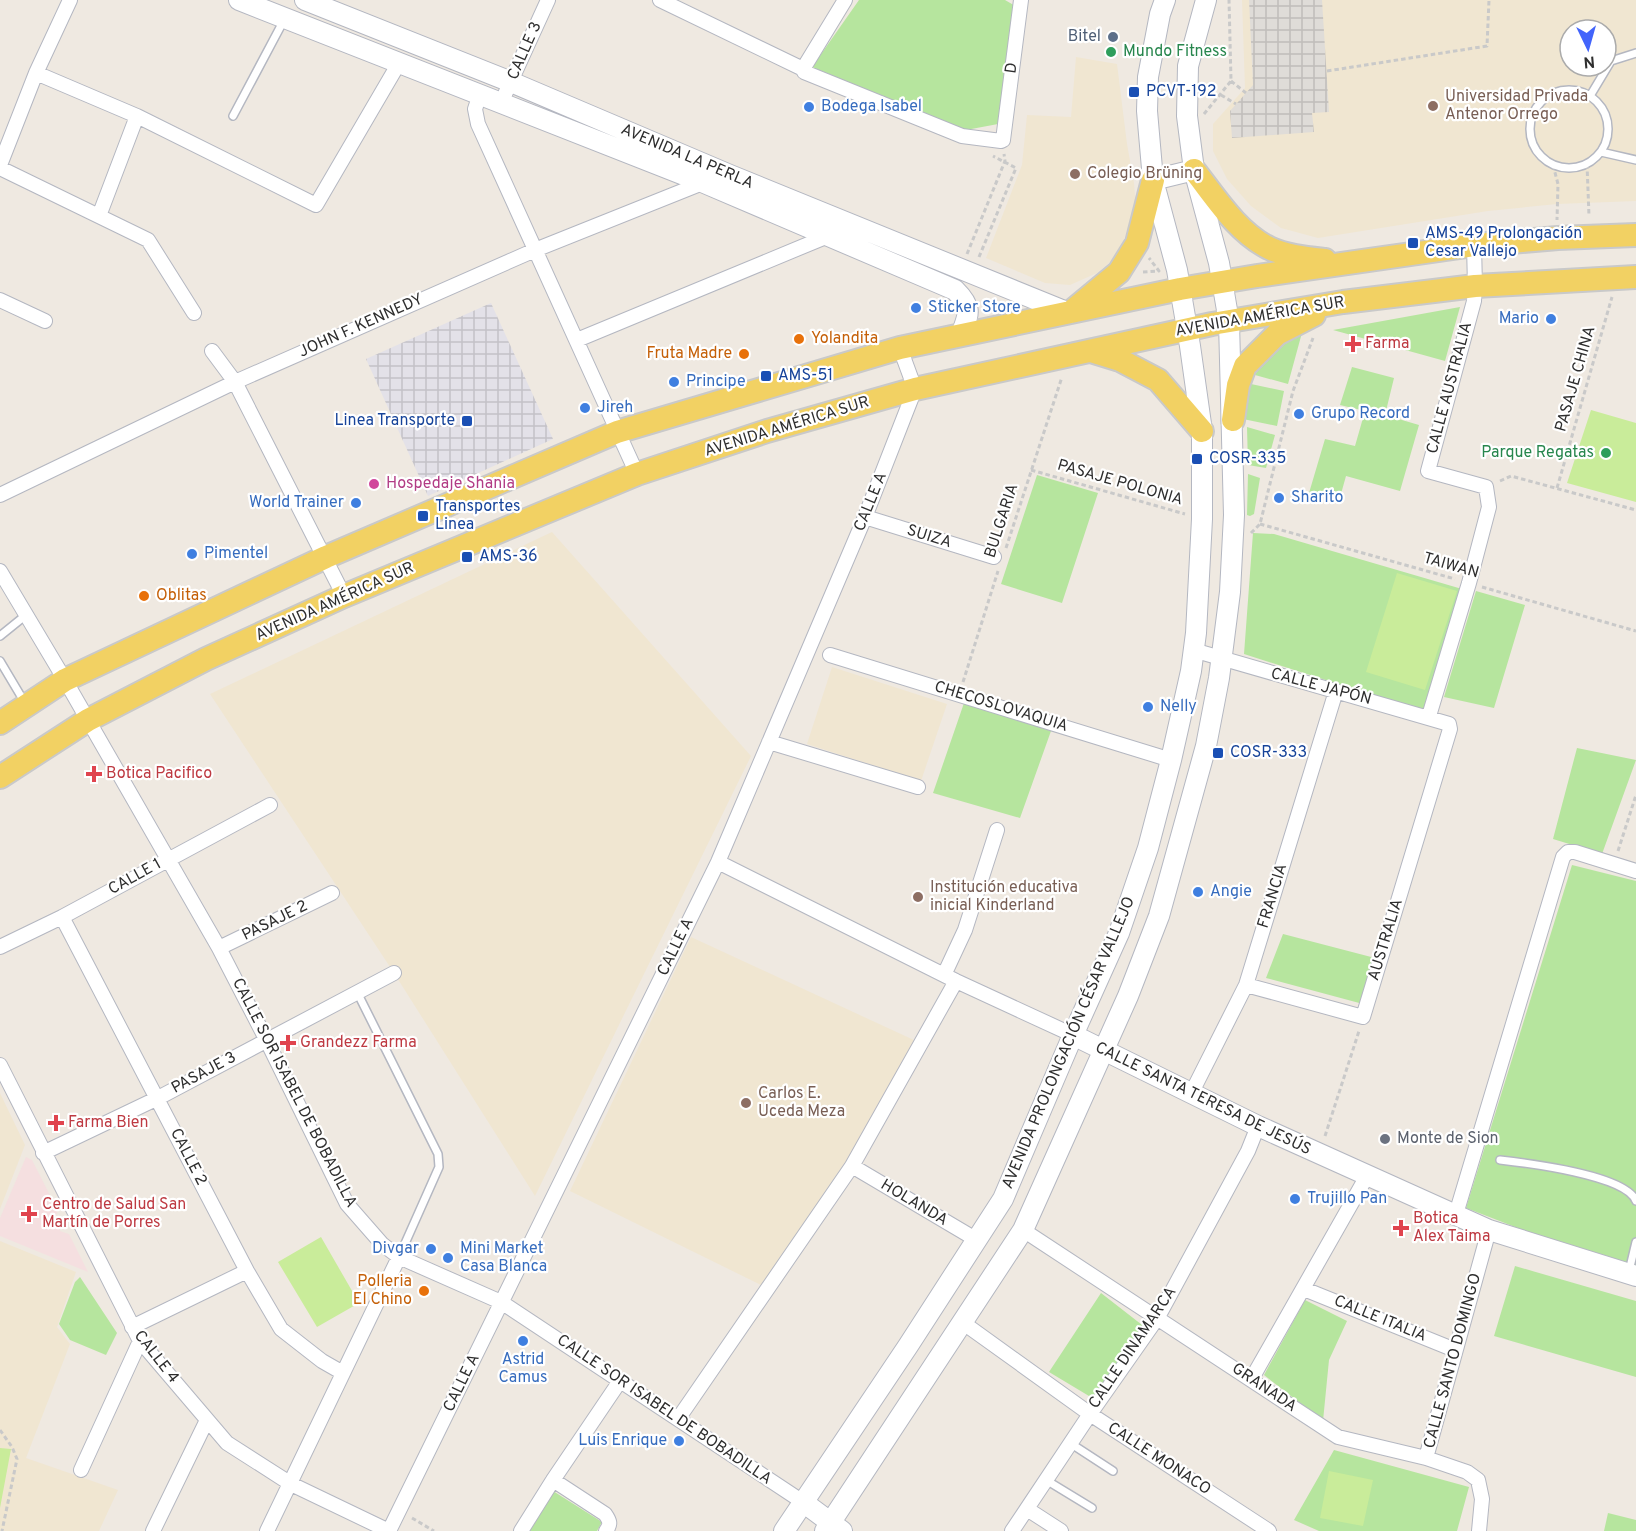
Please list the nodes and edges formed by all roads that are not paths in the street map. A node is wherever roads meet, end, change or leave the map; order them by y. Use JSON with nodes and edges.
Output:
{"nodes":[{"id":1,"x":70,"y":0,"type":"edge"},
{"id":2,"x":239,"y":0,"type":"edge"},
{"id":3,"x":305,"y":0,"type":"edge"},
{"id":4,"x":548,"y":0,"type":"edge"},
{"id":5,"x":660,"y":0,"type":"edge"},
{"id":6,"x":845,"y":0,"type":"edge"},
{"id":7,"x":1021,"y":0,"type":"edge"},
{"id":8,"x":1165,"y":0,"type":"edge"},
{"id":9,"x":1206,"y":0,"type":"edge"},
{"id":10,"x":685,"y":5,"type":"edge"},
{"id":11,"x":285,"y":18,"type":"junction"},
{"id":12,"x":1636,"y":53,"type":"edge"},
{"id":13,"x":399,"y":63,"type":"junction"},
{"id":14,"x":804,"y":69,"type":"junction"},
{"id":15,"x":36,"y":73,"type":"junction"},
{"id":16,"x":511,"y":82,"type":"junction"},
{"id":17,"x":480,"y":94,"type":"junction"},
{"id":18,"x":1590,"y":96,"type":"junction"},
{"id":19,"x":501,"y":103,"type":"junction"},
{"id":20,"x":137,"y":116,"type":"junction"},
{"id":21,"x":233,"y":116,"type":"dead end"},
{"id":22,"x":1601,"y":153,"type":"junction"},
{"id":23,"x":1636,"y":160,"type":"edge"},
{"id":24,"x":0,"y":166,"type":"edge"},
{"id":25,"x":1194,"y":170,"type":"junction"},
{"id":26,"x":730,"y":175,"type":"junction"},
{"id":27,"x":1153,"y":180,"type":"junction"},
{"id":28,"x":702,"y":182,"type":"junction"},
{"id":29,"x":99,"y":216,"type":"junction"},
{"id":30,"x":1636,"y":235,"type":"edge"},
{"id":31,"x":828,"y":236,"type":"junction"},
{"id":32,"x":1474,"y":245,"type":"junction"},
{"id":33,"x":535,"y":250,"type":"junction"},
{"id":34,"x":1350,"y":262,"type":"junction"},
{"id":35,"x":1627,"y":277,"type":"edge"},
{"id":36,"x":1223,"y":281,"type":"junction"},
{"id":37,"x":1475,"y":286,"type":"junction"},
{"id":38,"x":1180,"y":289,"type":"junction"},
{"id":39,"x":0,"y":300,"type":"edge"},
{"id":40,"x":1343,"y":302,"type":"junction"},
{"id":41,"x":195,"y":312,"type":"dead end"},
{"id":42,"x":1069,"y":313,"type":"junction"},
{"id":43,"x":45,"y":321,"type":"dead end"},
{"id":44,"x":1229,"y":322,"type":"junction"},
{"id":45,"x":1188,"y":329,"type":"junction"},
{"id":46,"x":961,"y":335,"type":"junction"},
{"id":47,"x":577,"y":340,"type":"junction"},
{"id":48,"x":900,"y":348,"type":"junction"},
{"id":49,"x":1087,"y":350,"type":"junction"},
{"id":50,"x":212,"y":351,"type":"dead end"},
{"id":51,"x":235,"y":382,"type":"junction"},
{"id":52,"x":915,"y":389,"type":"junction"},
{"id":53,"x":1233,"y":420,"type":"junction"},
{"id":54,"x":1202,"y":431,"type":"junction"},
{"id":55,"x":616,"y":432,"type":"junction"},
{"id":56,"x":637,"y":474,"type":"junction"},
{"id":57,"x":0,"y":495,"type":"edge"},
{"id":58,"x":865,"y":517,"type":"junction"},
{"id":59,"x":326,"y":557,"type":"junction"},
{"id":60,"x":994,"y":557,"type":"dead end"},
{"id":61,"x":0,"y":572,"type":"edge"},
{"id":62,"x":344,"y":596,"type":"junction"},
{"id":63,"x":26,"y":615,"type":"junction"},
{"id":64,"x":0,"y":636,"type":"edge"},
{"id":65,"x":1192,"y":650,"type":"junction"},
{"id":66,"x":831,"y":655,"type":"dead end"},
{"id":67,"x":1220,"y":659,"type":"junction"},
{"id":68,"x":0,"y":661,"type":"edge"},
{"id":69,"x":65,"y":680,"type":"junction"},
{"id":70,"x":1336,"y":691,"type":"junction"},
{"id":71,"x":27,"y":705,"type":"junction"},
{"id":72,"x":1428,"y":716,"type":"junction"},
{"id":73,"x":88,"y":720,"type":"junction"},
{"id":74,"x":0,"y":723,"type":"edge"},
{"id":75,"x":1449,"y":724,"type":"joint"},
{"id":76,"x":769,"y":742,"type":"junction"},
{"id":77,"x":1171,"y":760,"type":"junction"},
{"id":78,"x":0,"y":777,"type":"edge"},
{"id":79,"x":918,"y":788,"type":"dead end"},
{"id":80,"x":270,"y":805,"type":"dead end"},
{"id":81,"x":997,"y":830,"type":"dead end"},
{"id":82,"x":168,"y":859,"type":"junction"},
{"id":83,"x":718,"y":862,"type":"junction"},
{"id":84,"x":1636,"y":871,"type":"edge"},
{"id":85,"x":332,"y":893,"type":"dead end"},
{"id":86,"x":62,"y":917,"type":"junction"},
{"id":87,"x":0,"y":947,"type":"edge"},
{"id":88,"x":219,"y":948,"type":"junction"},
{"id":89,"x":394,"y":973,"type":"dead end"},
{"id":90,"x":950,"y":978,"type":"junction"},
{"id":91,"x":1246,"y":985,"type":"junction"},
{"id":92,"x":357,"y":992,"type":"junction"},
{"id":93,"x":1072,"y":1035,"type":"junction"},
{"id":94,"x":266,"y":1039,"type":"junction"},
{"id":95,"x":1104,"y":1051,"type":"junction"},
{"id":96,"x":0,"y":1065,"type":"edge"},
{"id":97,"x":1191,"y":1094,"type":"junction"},
{"id":98,"x":158,"y":1098,"type":"junction"},
{"id":99,"x":1258,"y":1126,"type":"junction"},
{"id":100,"x":43,"y":1153,"type":"junction"},
{"id":101,"x":1500,"y":1160,"type":"dead end"},
{"id":102,"x":852,"y":1166,"type":"junction"},
{"id":103,"x":1367,"y":1176,"type":"junction"},
{"id":104,"x":1636,"y":1200,"type":"edge"},
{"id":105,"x":1456,"y":1215,"type":"junction"},
{"id":106,"x":1023,"y":1230,"type":"junction"},
{"id":107,"x":1489,"y":1230,"type":"junction"},
{"id":108,"x":977,"y":1240,"type":"junction"},
{"id":109,"x":1636,"y":1242,"type":"edge"},
{"id":110,"x":399,"y":1257,"type":"junction"},
{"id":111,"x":247,"y":1271,"type":"junction"},
{"id":112,"x":1632,"y":1274,"type":"edge"},
{"id":113,"x":1304,"y":1288,"type":"junction"},
{"id":114,"x":501,"y":1302,"type":"junction"},
{"id":115,"x":1158,"y":1317,"type":"junction"},
{"id":116,"x":962,"y":1323,"type":"junction"},
{"id":117,"x":132,"y":1327,"type":"junction"},
{"id":118,"x":140,"y":1341,"type":"junction"},
{"id":119,"x":1455,"y":1350,"type":"junction"},
{"id":120,"x":343,"y":1374,"type":"junction"},
{"id":121,"x":1251,"y":1380,"type":"junction"},
{"id":122,"x":620,"y":1381,"type":"junction"},
{"id":123,"x":1090,"y":1414,"type":"junction"},
{"id":124,"x":678,"y":1419,"type":"junction"},
{"id":125,"x":207,"y":1420,"type":"junction"},
{"id":126,"x":1070,"y":1443,"type":"junction"},
{"id":127,"x":1426,"y":1458,"type":"junction"},
{"id":128,"x":81,"y":1470,"type":"dead end"},
{"id":129,"x":1113,"y":1471,"type":"dead end"},
{"id":130,"x":553,"y":1480,"type":"junction"},
{"id":131,"x":1046,"y":1480,"type":"junction"},
{"id":132,"x":291,"y":1484,"type":"junction"},
{"id":133,"x":803,"y":1502,"type":"junction"},
{"id":134,"x":1092,"y":1508,"type":"dead end"},
{"id":135,"x":1027,"y":1509,"type":"junction"},
{"id":136,"x":832,"y":1528,"type":"edge"},
{"id":137,"x":153,"y":1531,"type":"edge"},
{"id":138,"x":267,"y":1531,"type":"edge"},
{"id":139,"x":389,"y":1531,"type":"edge"},
{"id":140,"x":521,"y":1531,"type":"edge"},
{"id":141,"x":606,"y":1531,"type":"edge"},
{"id":142,"x":783,"y":1531,"type":"edge"},
{"id":143,"x":1012,"y":1531,"type":"edge"},
{"id":144,"x":1061,"y":1531,"type":"edge"},
{"id":145,"x":1269,"y":1531,"type":"edge"},
{"id":146,"x":1479,"y":1531,"type":"edge"}],
"edges":[{"from":1,"to":15,"type":"street"},
{"from":2,"to":11,"type":"main road","name":"AVENIDA LA PERLA"},
{"from":3,"to":16,"type":"main road","name":"AVENIDA LA PERLA"},
{"from":4,"to":16,"type":"street","name":"CALLE 3"},
{"from":5,"to":10,"type":"street"},
{"from":6,"to":14,"type":"street"},
{"from":7,"to":14,"type":"street","name":"D"},
{"from":8,"to":27,"type":"main road","name":"AVENIDA PROLONGACIÓN CÉSAR VALLEJO"},
{"from":9,"to":25,"type":"main road","name":"AVENIDA PROLONGACIÓN CÉSAR VALLEJO"},
{"from":10,"to":14,"type":"street"},
{"from":11,"to":13,"type":"main road","name":"AVENIDA LA PERLA"},
{"from":11,"to":21,"type":"lane"},
{"from":12,"to":18,"type":"lane"},
{"from":13,"to":17,"type":"main road","name":"AVENIDA LA PERLA"},
{"from":13,"to":20,"type":"street"},
{"from":15,"to":20,"type":"street"},
{"from":15,"to":24,"type":"street"},
{"from":16,"to":19,"type":"street","name":"CALLE 3"},
{"from":16,"to":26,"type":"main road","name":"AVENIDA LA PERLA"},
{"from":17,"to":19,"type":"main road","name":"AVENIDA LA PERLA"},
{"from":17,"to":33,"type":"street"},
{"from":18,"to":22,"type":"lane"},
{"from":18,"to":22,"type":"lane"},
{"from":19,"to":28,"type":"main road","name":"AVENIDA LA PERLA"},
{"from":20,"to":29,"type":"street"},
{"from":22,"to":23,"type":"lane"},
{"from":24,"to":29,"type":"street"},
{"from":25,"to":27,"type":"main road"},
{"from":25,"to":34,"type":"main road"},
{"from":25,"to":36,"type":"main road","name":"AVENIDA PROLONGACIÓN CÉSAR VALLEJO"},
{"from":26,"to":28,"type":"street","name":"JOHN F. KENNEDY"},
{"from":26,"to":42,"type":"main road","name":"AVENIDA LA PERLA"},
{"from":27,"to":38,"type":"main road","name":"AVENIDA PROLONGACIÓN CÉSAR VALLEJO"},
{"from":27,"to":42,"type":"main road"},
{"from":28,"to":31,"type":"main road","name":"AVENIDA LA PERLA"},
{"from":28,"to":33,"type":"street","name":"JOHN F. KENNEDY"},
{"from":29,"to":41,"type":"street"},
{"from":30,"to":32,"type":"main road"},
{"from":31,"to":46,"type":"main road","name":"AVENIDA LA PERLA"},
{"from":31,"to":47,"type":"street"},
{"from":32,"to":34,"type":"main road"},
{"from":32,"to":37,"type":"street","name":"CALLE AUSTRALIA"},
{"from":33,"to":47,"type":"street"},
{"from":33,"to":51,"type":"street","name":"JOHN F. KENNEDY"},
{"from":34,"to":36,"type":"main road"},
{"from":35,"to":37,"type":"main road","name":"AVENIDA AMÉRICA SUR"},
{"from":36,"to":38,"type":"main road"},
{"from":36,"to":44,"type":"main road","name":"AVENIDA PROLONGACIÓN CÉSAR VALLEJO"},
{"from":37,"to":40,"type":"main road","name":"AVENIDA AMÉRICA SUR"},
{"from":37,"to":72,"type":"street","name":"CALLE AUSTRALIA"},
{"from":38,"to":42,"type":"main road"},
{"from":38,"to":45,"type":"main road","name":"AVENIDA PROLONGACIÓN CÉSAR VALLEJO"},
{"from":39,"to":43,"type":"street"},
{"from":40,"to":44,"type":"main road","name":"AVENIDA AMÉRICA SUR"},
{"from":40,"to":53,"type":"main road"},
{"from":42,"to":46,"type":"main road"},
{"from":44,"to":45,"type":"main road","name":"AVENIDA AMÉRICA SUR"},
{"from":44,"to":53,"type":"main road","name":"AVENIDA PROLONGACIÓN CÉSAR VALLEJO"},
{"from":45,"to":49,"type":"main road","name":"AVENIDA AMÉRICA SUR"},
{"from":45,"to":54,"type":"main road","name":"AVENIDA PROLONGACIÓN CÉSAR VALLEJO"},
{"from":46,"to":48,"type":"main road"},
{"from":47,"to":55,"type":"street"},
{"from":48,"to":52,"type":"street"},
{"from":48,"to":55,"type":"main road"},
{"from":49,"to":52,"type":"main road","name":"AVENIDA AMÉRICA SUR"},
{"from":49,"to":54,"type":"main road"},
{"from":50,"to":51,"type":"street"},
{"from":51,"to":57,"type":"street","name":"JOHN F. KENNEDY"},
{"from":51,"to":59,"type":"street"},
{"from":52,"to":56,"type":"main road","name":"AVENIDA AMÉRICA SUR"},
{"from":52,"to":58,"type":"street","name":"CALLE A"},
{"from":53,"to":67,"type":"main road","name":"AVENIDA PROLONGACIÓN CÉSAR VALLEJO"},
{"from":54,"to":65,"type":"main road","name":"AVENIDA PROLONGACIÓN CÉSAR VALLEJO"},
{"from":55,"to":56,"type":"street"},
{"from":55,"to":59,"type":"main road"},
{"from":56,"to":62,"type":"main road","name":"AVENIDA AMÉRICA SUR"},
{"from":58,"to":60,"type":"street","name":"SUIZA"},
{"from":58,"to":76,"type":"street","name":"CALLE A"},
{"from":59,"to":62,"type":"street"},
{"from":59,"to":69,"type":"main road"},
{"from":61,"to":63,"type":"street","name":"CALLE SOR ISABEL DE BOBADILLA"},
{"from":62,"to":73,"type":"main road","name":"AVENIDA AMÉRICA SUR"},
{"from":63,"to":64,"type":"lane"},
{"from":63,"to":69,"type":"street","name":"CALLE SOR ISABEL DE BOBADILLA"},
{"from":65,"to":67,"type":"street","name":"CALLE JAPÓN"},
{"from":65,"to":77,"type":"main road","name":"AVENIDA PROLONGACIÓN CÉSAR VALLEJO"},
{"from":66,"to":77,"type":"street","name":"CHECOSLOVAQUIA"},
{"from":67,"to":70,"type":"street","name":"CALLE JAPÓN"},
{"from":67,"to":95,"type":"main road","name":"AVENIDA PROLONGACIÓN CÉSAR VALLEJO"},
{"from":68,"to":71,"type":"lane"},
{"from":69,"to":71,"type":"main road"},
{"from":69,"to":73,"type":"street","name":"CALLE SOR ISABEL DE BOBADILLA"},
{"from":70,"to":72,"type":"street","name":"CALLE JAPÓN"},
{"from":70,"to":91,"type":"street","name":"FRANCIA"},
{"from":71,"to":74,"type":"main road"},
{"from":72,"to":75,"type":"street","name":"CALLE JAPÓN"},
{"from":73,"to":78,"type":"main road","name":"AVENIDA AMÉRICA SUR"},
{"from":73,"to":82,"type":"street","name":"CALLE SOR ISABEL DE BOBADILLA"},
{"from":75,"to":91,"type":"street","name":"AUSTRALIA"},
{"from":76,"to":79,"type":"street"},
{"from":76,"to":83,"type":"street","name":"CALLE A"},
{"from":77,"to":93,"type":"main road","name":"AVENIDA PROLONGACIÓN CÉSAR VALLEJO"},
{"from":80,"to":82,"type":"street","name":"CALLE 1"},
{"from":81,"to":90,"type":"street"},
{"from":82,"to":86,"type":"street","name":"CALLE 1"},
{"from":82,"to":88,"type":"street","name":"CALLE SOR ISABEL DE BOBADILLA"},
{"from":83,"to":90,"type":"street","name":"CALLE SANTA TERESA DE JESÚS"},
{"from":83,"to":114,"type":"street","name":"CALLE A"},
{"from":84,"to":105,"type":"street"},
{"from":85,"to":88,"type":"street","name":"PASAJE 2"},
{"from":86,"to":87,"type":"street","name":"CALLE 1"},
{"from":86,"to":98,"type":"street","name":"CALLE 2"},
{"from":88,"to":94,"type":"street","name":"CALLE SOR ISABEL DE BOBADILLA"},
{"from":89,"to":92,"type":"street","name":"PASAJE 3"},
{"from":90,"to":93,"type":"street","name":"CALLE SANTA TERESA DE JESÚS"},
{"from":90,"to":102,"type":"street"},
{"from":91,"to":97,"type":"street","name":"FRANCIA"},
{"from":92,"to":94,"type":"street","name":"PASAJE 3"},
{"from":92,"to":110,"type":"lane"},
{"from":93,"to":95,"type":"main road","name":"CALLE SANTA TERESA DE JESÚS"},
{"from":93,"to":108,"type":"main road","name":"AVENIDA PROLONGACIÓN CÉSAR VALLEJO"},
{"from":94,"to":98,"type":"street","name":"PASAJE 3"},
{"from":94,"to":110,"type":"street","name":"CALLE SOR ISABEL DE BOBADILLA"},
{"from":95,"to":97,"type":"main road","name":"CALLE SANTA TERESA DE JESÚS"},
{"from":95,"to":106,"type":"main road","name":"AVENIDA PROLONGACIÓN CÉSAR VALLEJO"},
{"from":96,"to":100,"type":"street","name":"CALLE 4"},
{"from":97,"to":99,"type":"main road","name":"CALLE SANTA TERESA DE JESÚS"},
{"from":98,"to":100,"type":"street","name":"PASAJE 3"},
{"from":98,"to":111,"type":"street","name":"CALLE 2"},
{"from":99,"to":103,"type":"main road","name":"CALLE SANTA TERESA DE JESÚS"},
{"from":99,"to":115,"type":"street","name":"CALLE DINAMARCA"},
{"from":100,"to":117,"type":"street","name":"CALLE 4"},
{"from":101,"to":104,"type":"lane"},
{"from":102,"to":108,"type":"street","name":"HOLANDA"},
{"from":102,"to":124,"type":"street"},
{"from":103,"to":105,"type":"main road","name":"CALLE SANTA TERESA DE JESÚS"},
{"from":103,"to":113,"type":"street"},
{"from":105,"to":107,"type":"main road","name":"CALLE SANTA TERESA DE JESÚS"},
{"from":106,"to":115,"type":"street","name":"GRANADA"},
{"from":106,"to":116,"type":"main road","name":"AVENIDA PROLONGACIÓN CÉSAR VALLEJO"},
{"from":107,"to":112,"type":"main road","name":"CALLE SANTA TERESA DE JESÚS"},
{"from":107,"to":119,"type":"street","name":"CALLE SANTO DOMINGO"},
{"from":108,"to":133,"type":"main road","name":"AVENIDA PROLONGACIÓN CÉSAR VALLEJO"},
{"from":109,"to":112,"type":"lane"},
{"from":110,"to":114,"type":"street","name":"CALLE SOR ISABEL DE BOBADILLA"},
{"from":110,"to":120,"type":"street"},
{"from":111,"to":117,"type":"street"},
{"from":111,"to":120,"type":"street","name":"CALLE 2"},
{"from":113,"to":119,"type":"street","name":"CALLE ITALIA"},
{"from":113,"to":121,"type":"street"},
{"from":114,"to":122,"type":"street","name":"CALLE SOR ISABEL DE BOBADILLA"},
{"from":114,"to":139,"type":"street","name":"CALLE A"},
{"from":115,"to":121,"type":"street","name":"GRANADA"},
{"from":115,"to":123,"type":"street","name":"CALLE DINAMARCA"},
{"from":116,"to":123,"type":"street","name":"CALLE MONACO"},
{"from":116,"to":136,"type":"main road","name":"AVENIDA PROLONGACIÓN CÉSAR VALLEJO"},
{"from":117,"to":118,"type":"street","name":"CALLE 4"},
{"from":118,"to":125,"type":"street","name":"CALLE 4"},
{"from":118,"to":128,"type":"street"},
{"from":119,"to":127,"type":"street","name":"CALLE SANTO DOMINGO"},
{"from":120,"to":132,"type":"street"},
{"from":121,"to":127,"type":"street","name":"GRANADA"},
{"from":122,"to":124,"type":"street","name":"CALLE SOR ISABEL DE BOBADILLA"},
{"from":122,"to":130,"type":"street"},
{"from":123,"to":126,"type":"street","name":"CALLE DINAMARCA"},
{"from":123,"to":145,"type":"street","name":"CALLE MONACO"},
{"from":124,"to":133,"type":"street","name":"CALLE SOR ISABEL DE BOBADILLA"},
{"from":125,"to":132,"type":"street","name":"CALLE 4"},
{"from":125,"to":137,"type":"street"},
{"from":126,"to":129,"type":"lane"},
{"from":126,"to":131,"type":"street","name":"CALLE DINAMARCA"},
{"from":127,"to":146,"type":"street","name":"GRANADA"},
{"from":130,"to":140,"type":"street"},
{"from":130,"to":141,"type":"street"},
{"from":131,"to":134,"type":"lane"},
{"from":131,"to":135,"type":"street","name":"CALLE DINAMARCA"},
{"from":132,"to":138,"type":"street"},
{"from":132,"to":139,"type":"street","name":"CALLE 4"},
{"from":133,"to":136,"type":"main road"},
{"from":133,"to":142,"type":"main road","name":"AVENIDA PROLONGACIÓN CÉSAR VALLEJO"},
{"from":135,"to":143,"type":"street","name":"CALLE DINAMARCA"},
{"from":135,"to":144,"type":"street"}]}
